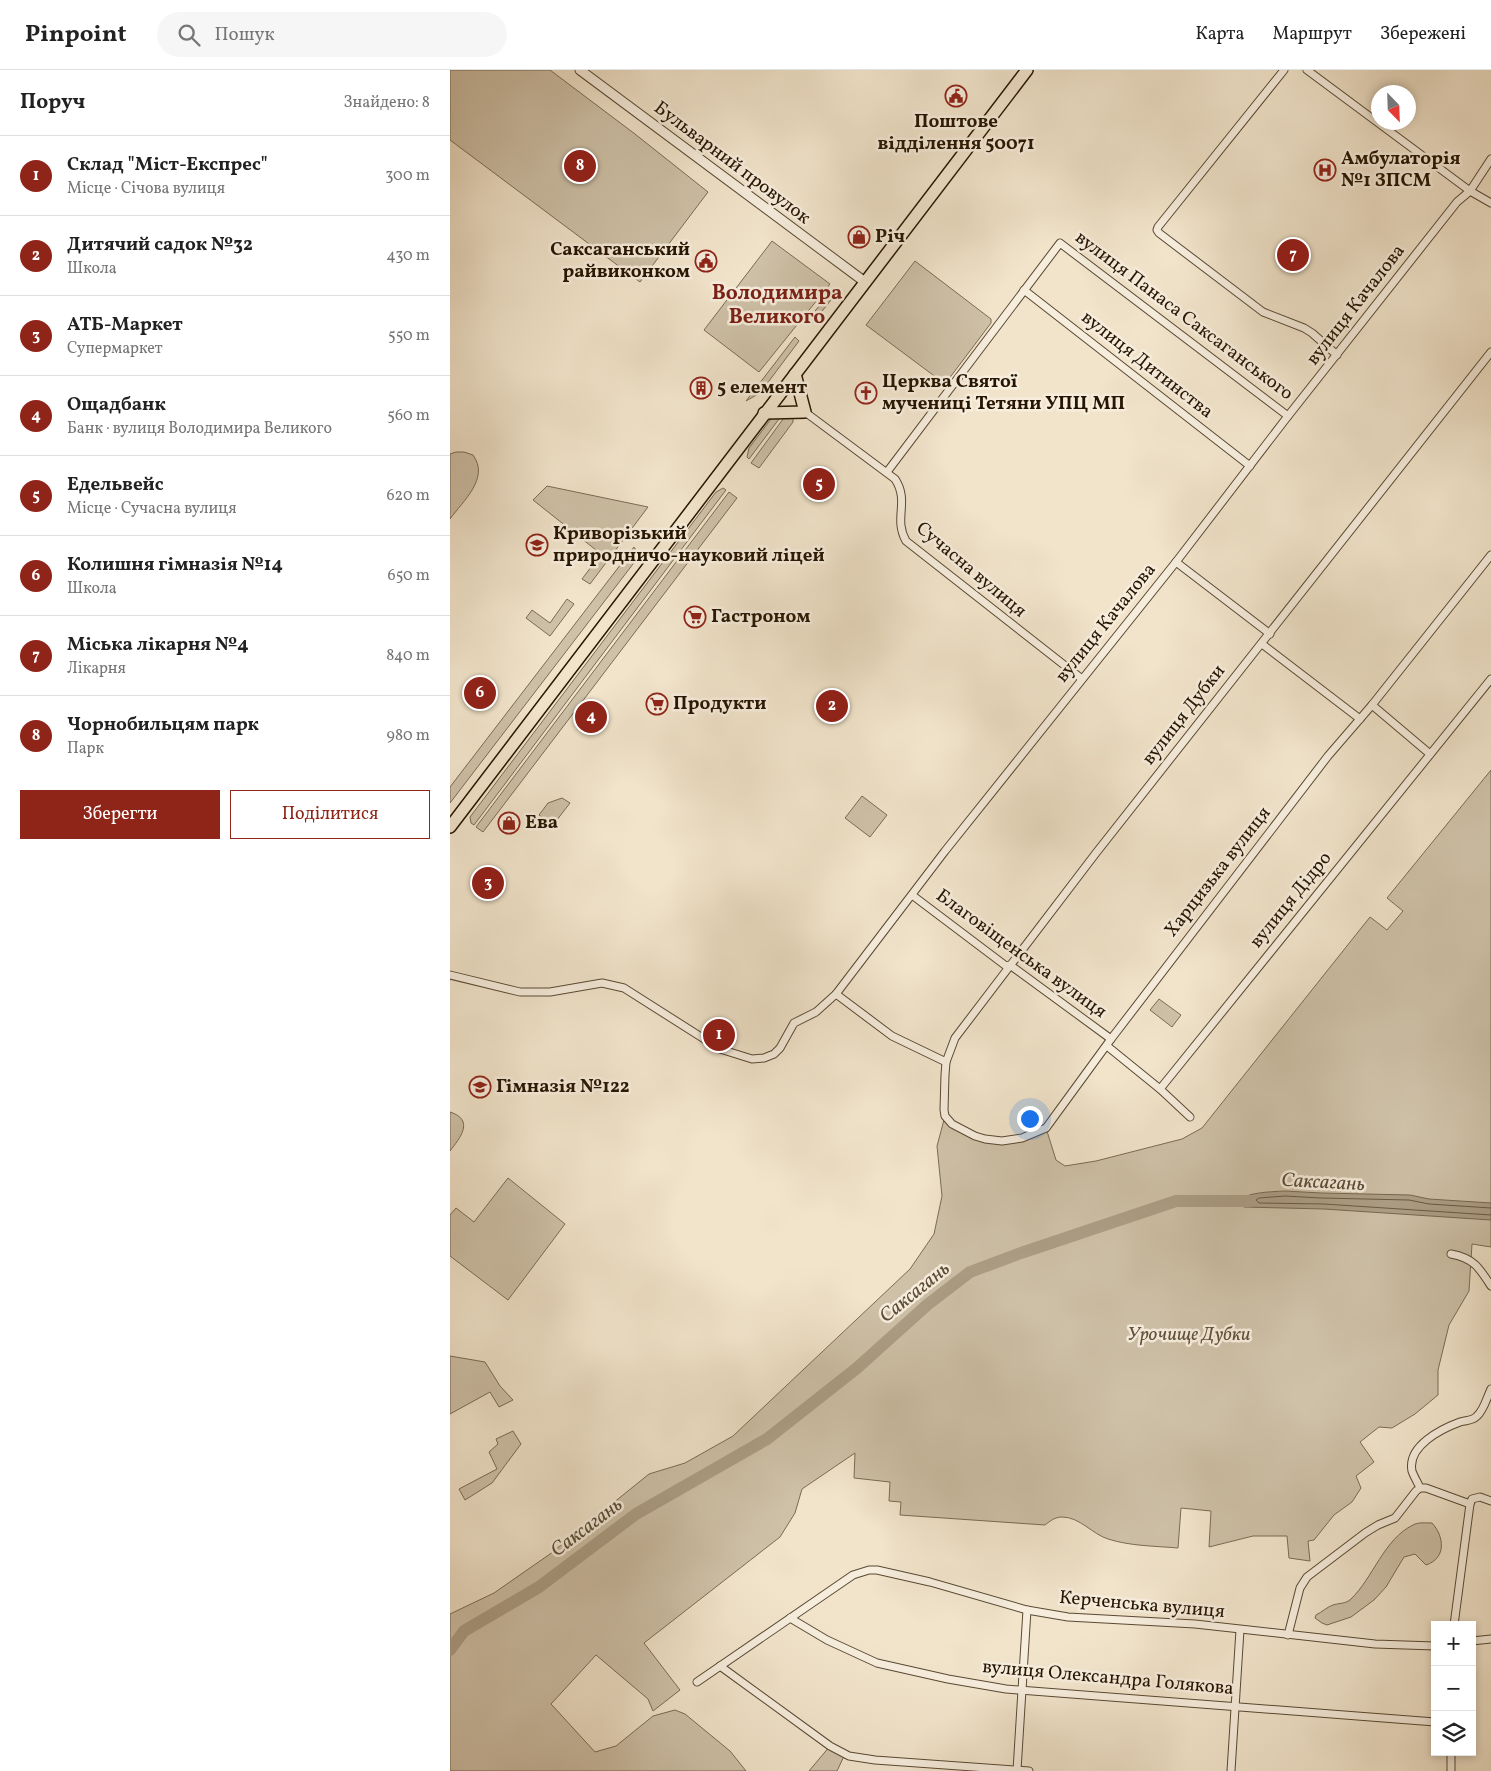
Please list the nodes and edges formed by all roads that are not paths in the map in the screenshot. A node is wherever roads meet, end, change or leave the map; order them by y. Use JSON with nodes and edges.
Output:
{"nodes":[{"id":1,"x":580,"y":70,"type":"edge"},
{"id":2,"x":1027,"y":70,"type":"edge"},
{"id":3,"x":1284,"y":70,"type":"edge"},
{"id":4,"x":1307,"y":70,"type":"edge"},
{"id":5,"x":1491,"y":159,"type":"edge"},
{"id":6,"x":1470,"y":191,"type":"junction"},
{"id":7,"x":1491,"y":203,"type":"edge"},
{"id":8,"x":865,"y":282,"type":"junction"},
{"id":9,"x":1024,"y":290,"type":"junction"},
{"id":10,"x":1491,"y":352,"type":"edge"},
{"id":11,"x":1337,"y":355,"type":"junction"},
{"id":12,"x":794,"y":374,"type":"junction"},
{"id":13,"x":805,"y":412,"type":"junction"},
{"id":14,"x":764,"y":413,"type":"junction"},
{"id":15,"x":1288,"y":416,"type":"junction"},
{"id":16,"x":1250,"y":466,"type":"junction"},
{"id":17,"x":887,"y":472,"type":"junction"},
{"id":18,"x":1491,"y":555,"type":"edge"},
{"id":19,"x":1176,"y":562,"type":"junction"},
{"id":20,"x":1270,"y":634,"type":"junction"},
{"id":21,"x":1262,"y":644,"type":"junction"},
{"id":22,"x":1491,"y":678,"type":"edge"},
{"id":23,"x":1082,"y":679,"type":"junction"},
{"id":24,"x":1372,"y":705,"type":"junction"},
{"id":25,"x":1360,"y":720,"type":"junction"},
{"id":26,"x":1430,"y":754,"type":"junction"},
{"id":27,"x":450,"y":826,"type":"edge"},
{"id":28,"x":912,"y":895,"type":"junction"},
{"id":29,"x":1010,"y":965,"type":"junction"},
{"id":30,"x":450,"y":975,"type":"edge"},
{"id":31,"x":836,"y":994,"type":"junction"},
{"id":32,"x":1109,"y":1042,"type":"junction"},
{"id":33,"x":946,"y":1062,"type":"junction"},
{"id":34,"x":1160,"y":1089,"type":"junction"},
{"id":35,"x":945,"y":1116,"type":"joint"},
{"id":36,"x":1190,"y":1117,"type":"dead end"},
{"id":37,"x":1451,"y":1254,"type":"dead end"},
{"id":38,"x":1491,"y":1286,"type":"edge"},
{"id":39,"x":1491,"y":1389,"type":"edge"},
{"id":40,"x":1420,"y":1488,"type":"junction"},
{"id":41,"x":1491,"y":1501,"type":"edge"},
{"id":42,"x":1470,"y":1504,"type":"junction"},
{"id":43,"x":1028,"y":1610,"type":"junction"},
{"id":44,"x":790,"y":1618,"type":"junction"},
{"id":45,"x":1455,"y":1621,"type":"edge"},
{"id":46,"x":1240,"y":1630,"type":"junction"},
{"id":47,"x":1288,"y":1635,"type":"junction"},
{"id":48,"x":1491,"y":1639,"type":"edge"},
{"id":49,"x":1476,"y":1641,"type":"edge"},
{"id":50,"x":1431,"y":1646,"type":"edge"},
{"id":51,"x":720,"y":1666,"type":"junction"},
{"id":52,"x":697,"y":1682,"type":"dead end"},
{"id":53,"x":1021,"y":1690,"type":"junction"},
{"id":54,"x":1236,"y":1706,"type":"junction"},
{"id":55,"x":1431,"y":1722,"type":"edge"},
{"id":56,"x":1451,"y":1756,"type":"edge"},
{"id":57,"x":1020,"y":1771,"type":"edge"},
{"id":58,"x":1028,"y":1771,"type":"edge"},
{"id":59,"x":1231,"y":1771,"type":"edge"},
{"id":60,"x":1451,"y":1771,"type":"edge"}],
"edges":[{"from":1,"to":8,"type":"street","name":"Бульварний провулок"},
{"from":2,"to":8,"type":"main road"},
{"from":3,"to":11,"type":"street"},
{"from":4,"to":6,"type":"street"},
{"from":5,"to":6,"type":"street","name":"вулиця Качалова"},
{"from":6,"to":7,"type":"street"},
{"from":6,"to":11,"type":"street","name":"вулиця Качалова"},
{"from":8,"to":12,"type":"main road"},
{"from":9,"to":15,"type":"street","name":"вулиця Панаса Саксаганського"},
{"from":9,"to":16,"type":"street","name":"вулиця Дитинства"},
{"from":9,"to":17,"type":"street"},
{"from":10,"to":20,"type":"street","name":"вулиця Дубки"},
{"from":11,"to":15,"type":"street","name":"вулиця Качалова"},
{"from":12,"to":13,"type":"main road"},
{"from":12,"to":14,"type":"main road"},
{"from":13,"to":14,"type":"main road"},
{"from":13,"to":17,"type":"street","name":"Сучасна вулиця"},
{"from":14,"to":27,"type":"main road"},
{"from":15,"to":16,"type":"street","name":"вулиця Качалова"},
{"from":16,"to":19,"type":"street","name":"вулиця Качалова"},
{"from":17,"to":23,"type":"street","name":"Сучасна вулиця"},
{"from":18,"to":24,"type":"street","name":"Харцизька вулиця"},
{"from":19,"to":20,"type":"street"},
{"from":19,"to":23,"type":"street","name":"вулиця Качалова"},
{"from":20,"to":21,"type":"street","name":"вулиця Дубки"},
{"from":21,"to":25,"type":"street"},
{"from":21,"to":29,"type":"street","name":"вулиця Дубки"},
{"from":22,"to":26,"type":"street","name":"вулиця Дідро"},
{"from":23,"to":28,"type":"street","name":"вулиця Качалова"},
{"from":24,"to":25,"type":"street","name":"Харцизька вулиця"},
{"from":24,"to":26,"type":"street"},
{"from":25,"to":32,"type":"street","name":"Харцизька вулиця"},
{"from":26,"to":34,"type":"street","name":"вулиця Дідро"},
{"from":28,"to":29,"type":"street","name":"Благовіщенська вулиця"},
{"from":28,"to":31,"type":"street","name":"вулиця Качалова"},
{"from":29,"to":32,"type":"street","name":"Благовіщенська вулиця"},
{"from":29,"to":33,"type":"street","name":"вулиця Дубки"},
{"from":30,"to":31,"type":"street","name":"вулиця Качалова"},
{"from":31,"to":33,"type":"street"},
{"from":32,"to":34,"type":"street"},
{"from":32,"to":35,"type":"street","name":"Харцизька вулиця"},
{"from":33,"to":35,"type":"street","name":"вулиця Дубки"},
{"from":34,"to":36,"type":"street"},
{"from":37,"to":38,"type":"street"},
{"from":39,"to":40,"type":"street"},
{"from":40,"to":42,"type":"street"},
{"from":40,"to":47,"type":"street"},
{"from":41,"to":42,"type":"street"},
{"from":42,"to":45,"type":"street"},
{"from":43,"to":44,"type":"street","name":"Керченська вулиця"},
{"from":43,"to":46,"type":"street","name":"Керченська вулиця"},
{"from":43,"to":53,"type":"street"},
{"from":44,"to":51,"type":"street"},
{"from":44,"to":53,"type":"street","name":"вулиця Олександра Голякова"},
{"from":46,"to":47,"type":"street","name":"Керченська вулиця"},
{"from":46,"to":54,"type":"street"},
{"from":47,"to":50,"type":"street","name":"Керченська вулиця"},
{"from":48,"to":49,"type":"street"},
{"from":51,"to":52,"type":"street"},
{"from":51,"to":57,"type":"street"},
{"from":53,"to":54,"type":"street","name":"вулиця Олександра Голякова"},
{"from":53,"to":57,"type":"street"},
{"from":54,"to":55,"type":"street","name":"вулиця Олександра Голякова"},
{"from":54,"to":59,"type":"street"},
{"from":56,"to":60,"type":"street"},
{"from":57,"to":58,"type":"street"}]}
